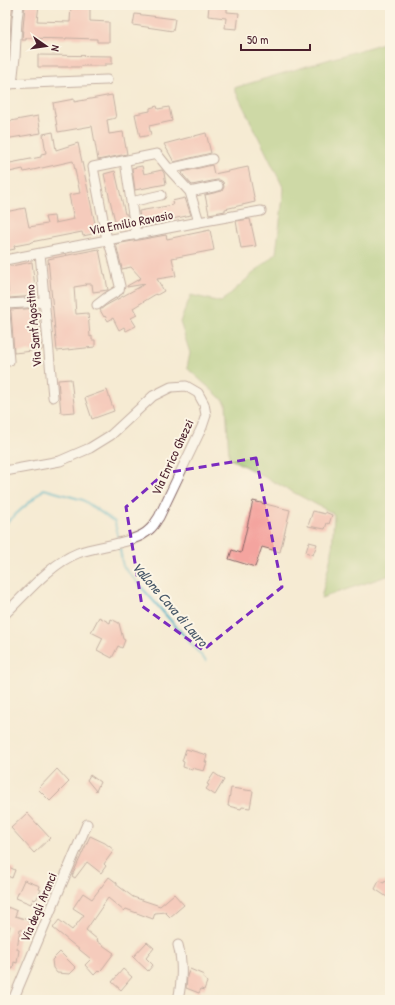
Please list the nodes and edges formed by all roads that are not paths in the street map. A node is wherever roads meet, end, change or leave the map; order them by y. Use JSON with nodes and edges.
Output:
{"nodes":[{"id":1,"x":19,"y":5,"type":"edge"},
{"id":2,"x":107,"y":80,"type":"dead end"},
{"id":3,"x":9,"y":84,"type":"edge"},
{"id":4,"x":212,"y":160,"type":"dead end"},
{"id":5,"x":124,"y":161,"type":"junction"},
{"id":6,"x":169,"y":169,"type":"junction"},
{"id":7,"x":218,"y":186,"type":"dead end"},
{"id":8,"x":190,"y":192,"type":"junction"},
{"id":9,"x":161,"y":195,"type":"dead end"},
{"id":10,"x":131,"y":202,"type":"junction"},
{"id":11,"x":262,"y":211,"type":"dead end"},
{"id":12,"x":199,"y":222,"type":"junction"},
{"id":13,"x":136,"y":235,"type":"junction"},
{"id":14,"x":107,"y":240,"type":"junction"},
{"id":15,"x":40,"y":253,"type":"junction"},
{"id":16,"x":5,"y":260,"type":"edge"},
{"id":17,"x":44,"y":302,"type":"junction"},
{"id":18,"x":5,"y":304,"type":"edge"},
{"id":19,"x":97,"y":305,"type":"dead end"},
{"id":20,"x":5,"y":313,"type":"edge"},
{"id":21,"x":7,"y":361,"type":"edge"},
{"id":22,"x":53,"y":397,"type":"dead end"},
{"id":23,"x":5,"y":471,"type":"edge"},
{"id":24,"x":5,"y":614,"type":"edge"},
{"id":25,"x":87,"y":824,"type":"dead end"},
{"id":26,"x":178,"y":945,"type":"dead end"},
{"id":27,"x":14,"y":1000,"type":"edge"},
{"id":28,"x":178,"y":1000,"type":"edge"}],
"edges":[{"from":1,"to":3,"type":"street"},
{"from":2,"to":3,"type":"street"},
{"from":4,"to":6,"type":"street"},
{"from":5,"to":6,"type":"street"},
{"from":5,"to":10,"type":"street"},
{"from":5,"to":14,"type":"street"},
{"from":6,"to":8,"type":"street"},
{"from":7,"to":8,"type":"street"},
{"from":8,"to":12,"type":"street"},
{"from":9,"to":10,"type":"street"},
{"from":10,"to":13,"type":"street"},
{"from":11,"to":12,"type":"street","name":"Via Emilio Ravasio"},
{"from":12,"to":13,"type":"street","name":"Via Emilio Ravasio"},
{"from":13,"to":14,"type":"street","name":"Via Emilio Ravasio"},
{"from":14,"to":15,"type":"street","name":"Via Emilio Ravasio"},
{"from":14,"to":19,"type":"street"},
{"from":15,"to":16,"type":"street","name":"Via Emilio Ravasio"},
{"from":15,"to":17,"type":"street","name":"Via Sant'Agostino"},
{"from":17,"to":18,"type":"street"},
{"from":17,"to":22,"type":"street","name":"Via Sant'Agostino"},
{"from":20,"to":21,"type":"street"},
{"from":23,"to":24,"type":"street","name":"Via Enrico Ghezzi"},
{"from":25,"to":27,"type":"street","name":"Via degli Aranci"},
{"from":26,"to":28,"type":"street"}]}
